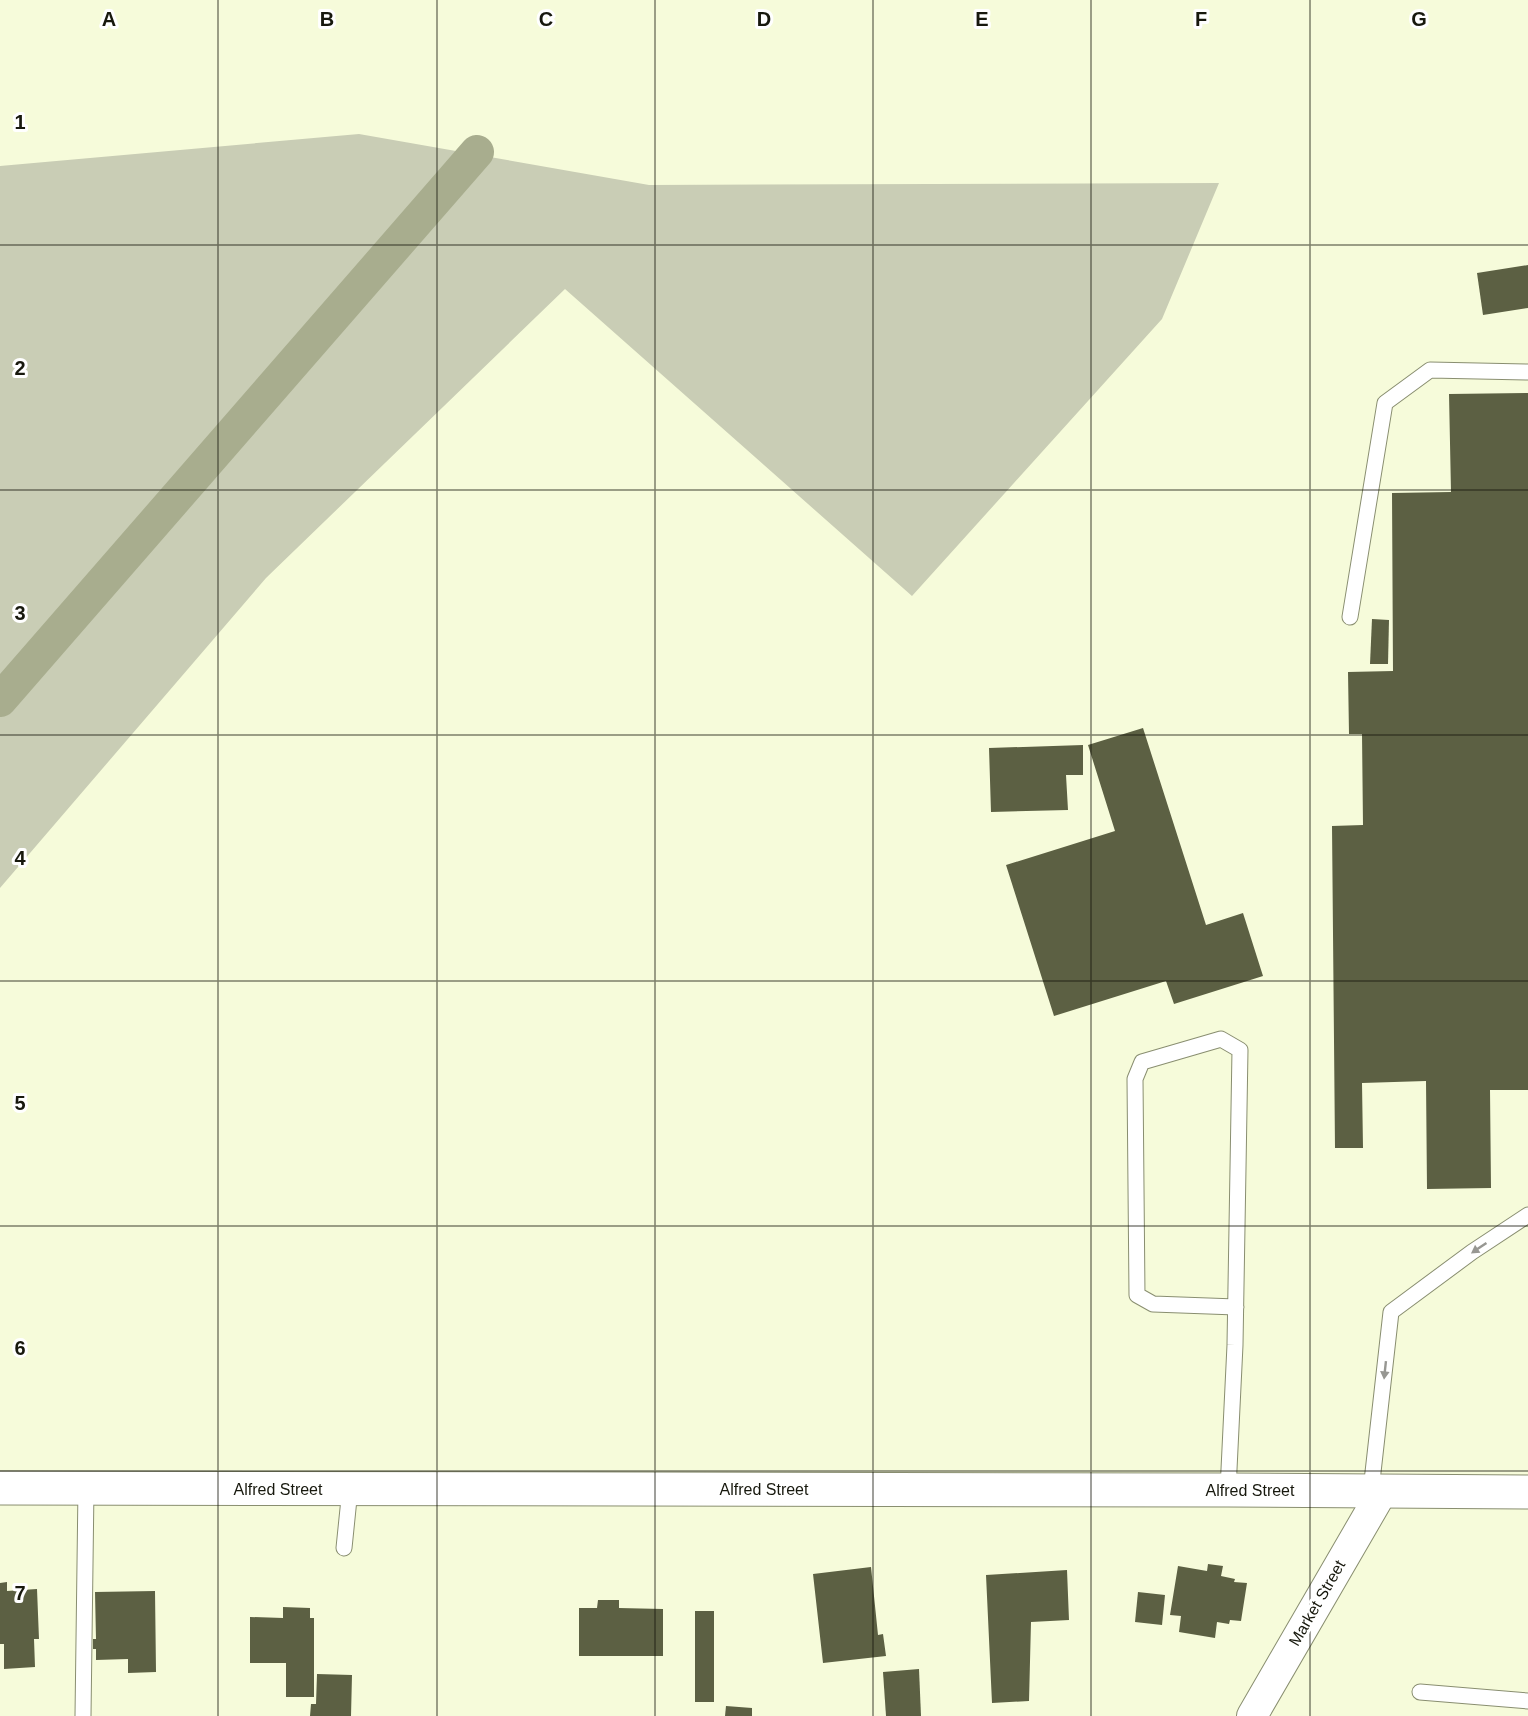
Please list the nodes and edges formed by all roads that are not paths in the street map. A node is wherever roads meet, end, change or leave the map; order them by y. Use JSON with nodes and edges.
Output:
{"nodes":[{"id":1,"x":1528,"y":372,"type":"edge"},
{"id":2,"x":1350,"y":617,"type":"dead end"},
{"id":3,"x":1528,"y":1215,"type":"edge"},
{"id":4,"x":1236,"y":1307,"type":"junction"},
{"id":5,"x":0,"y":1488,"type":"edge"},
{"id":6,"x":86,"y":1488,"type":"junction"},
{"id":7,"x":350,"y":1489,"type":"junction"},
{"id":8,"x":1228,"y":1490,"type":"junction"},
{"id":9,"x":1377,"y":1490,"type":"junction"},
{"id":10,"x":1528,"y":1492,"type":"edge"},
{"id":11,"x":344,"y":1548,"type":"dead end"},
{"id":12,"x":1420,"y":1692,"type":"dead end"},
{"id":13,"x":1528,"y":1701,"type":"edge"},
{"id":14,"x":83,"y":1716,"type":"edge"},
{"id":15,"x":1252,"y":1716,"type":"edge"}],
"edges":[{"from":1,"to":2,"type":"lane"},
{"from":3,"to":9,"type":"lane","one_way":true},
{"from":4,"to":4,"type":"lane"},
{"from":4,"to":8,"type":"lane"},
{"from":5,"to":6,"type":"main road","name":"Alfred Street"},
{"from":6,"to":7,"type":"main road","name":"Alfred Street"},
{"from":6,"to":14,"type":"lane"},
{"from":7,"to":8,"type":"main road","name":"Alfred Street"},
{"from":7,"to":11,"type":"lane"},
{"from":8,"to":9,"type":"main road","name":"Alfred Street"},
{"from":9,"to":10,"type":"main road","name":"Alfred Street"},
{"from":9,"to":15,"type":"street","name":"Market Street"},
{"from":12,"to":13,"type":"lane"}]}
